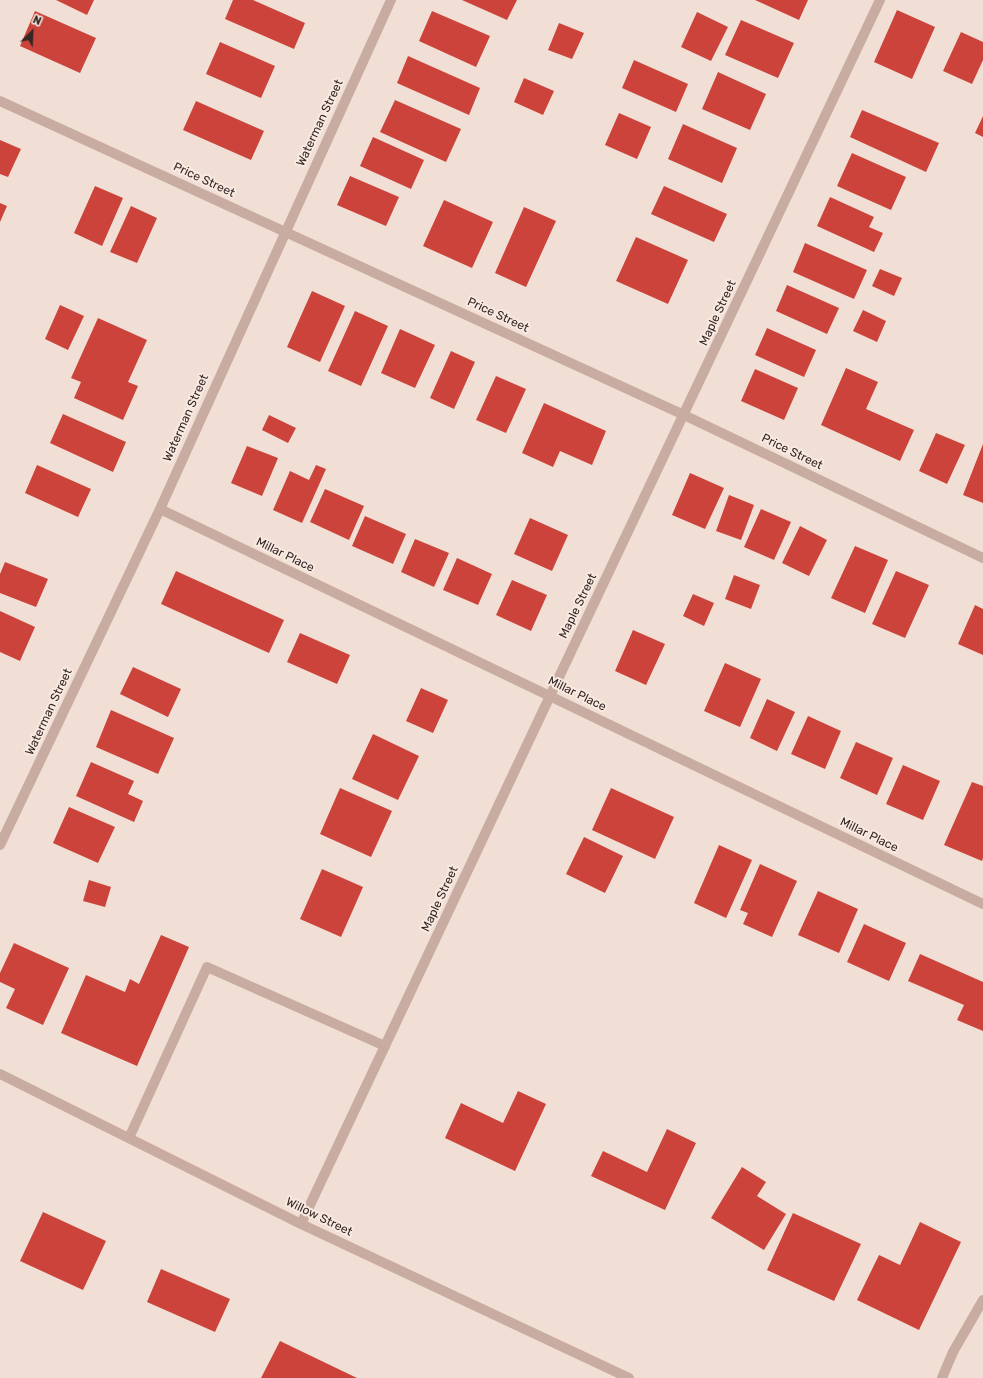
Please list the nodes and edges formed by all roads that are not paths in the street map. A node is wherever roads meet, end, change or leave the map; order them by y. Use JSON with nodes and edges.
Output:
{"nodes":[{"id":1,"x":391,"y":0,"type":"edge"},
{"id":2,"x":880,"y":0,"type":"edge"},
{"id":3,"x":0,"y":100,"type":"edge"},
{"id":4,"x":285,"y":231,"type":"junction"},
{"id":5,"x":684,"y":415,"type":"junction"},
{"id":6,"x":160,"y":509,"type":"junction"},
{"id":7,"x":983,"y":558,"type":"edge"},
{"id":8,"x":550,"y":696,"type":"junction"},
{"id":9,"x":0,"y":845,"type":"edge"},
{"id":10,"x":983,"y":904,"type":"edge"},
{"id":11,"x":385,"y":1046,"type":"junction"},
{"id":12,"x":0,"y":1074,"type":"edge"},
{"id":13,"x":129,"y":1138,"type":"junction"},
{"id":14,"x":302,"y":1224,"type":"junction"},
{"id":15,"x":983,"y":1300,"type":"edge"},
{"id":16,"x":629,"y":1378,"type":"edge"},
{"id":17,"x":942,"y":1378,"type":"edge"}],
"edges":[{"from":1,"to":4,"type":"street","name":"Waterman Street"},
{"from":2,"to":5,"type":"street","name":"Maple Street"},
{"from":3,"to":4,"type":"street","name":"Price Street"},
{"from":4,"to":5,"type":"street","name":"Price Street"},
{"from":4,"to":6,"type":"street","name":"Waterman Street"},
{"from":5,"to":7,"type":"street","name":"Price Street"},
{"from":5,"to":8,"type":"street","name":"Maple Street"},
{"from":6,"to":8,"type":"street","name":"Millar Place"},
{"from":6,"to":9,"type":"street","name":"Waterman Street"},
{"from":8,"to":10,"type":"street","name":"Millar Place"},
{"from":8,"to":11,"type":"street","name":"Maple Street"},
{"from":11,"to":13,"type":"street"},
{"from":11,"to":14,"type":"street","name":"Maple Street"},
{"from":12,"to":13,"type":"street","name":"Willow Street"},
{"from":13,"to":14,"type":"street","name":"Willow Street"},
{"from":14,"to":16,"type":"street","name":"Willow Street"},
{"from":15,"to":17,"type":"street"}]}
